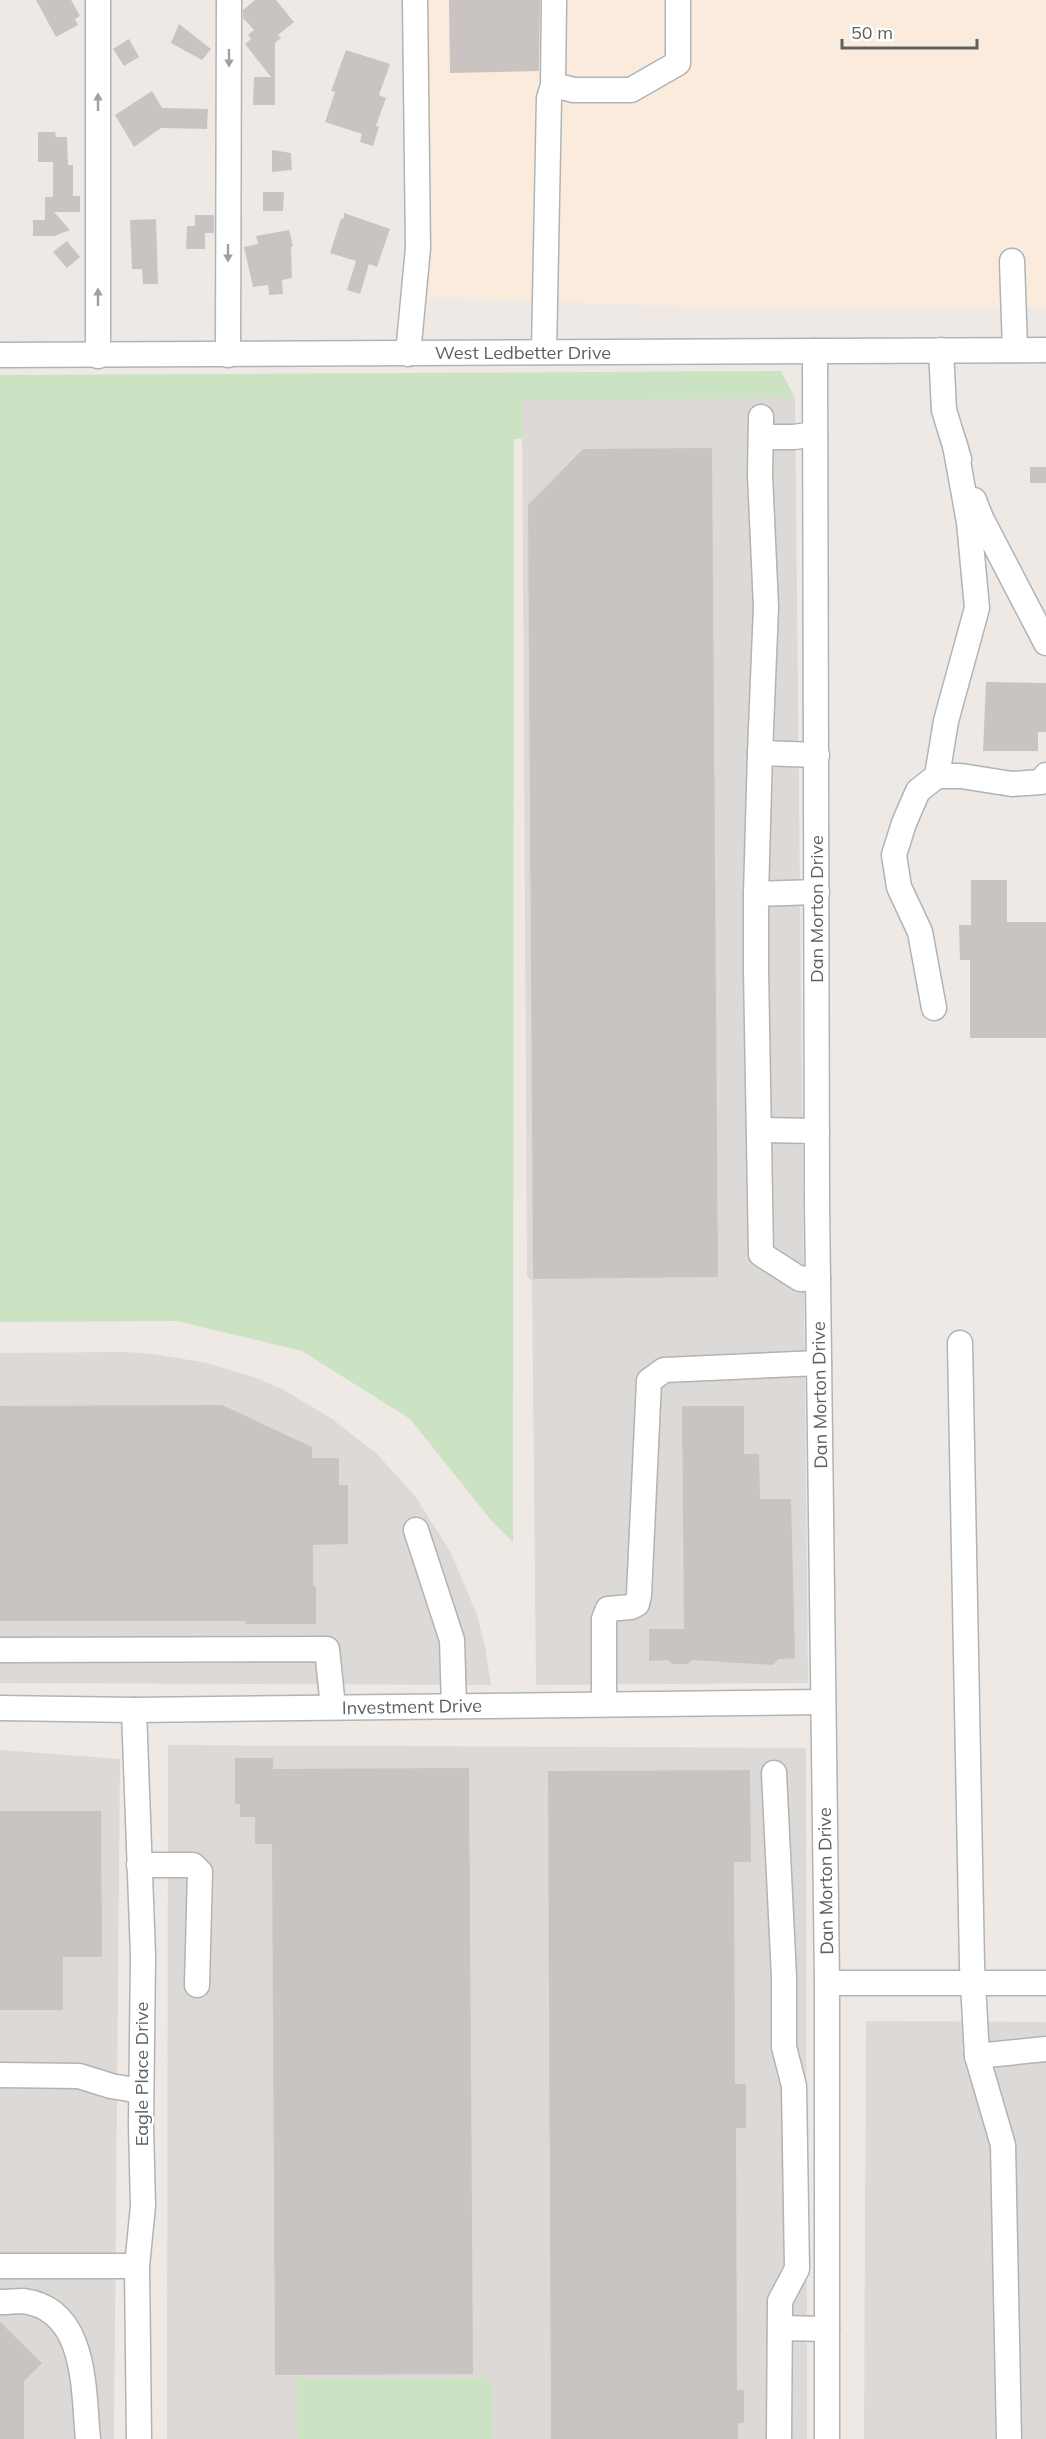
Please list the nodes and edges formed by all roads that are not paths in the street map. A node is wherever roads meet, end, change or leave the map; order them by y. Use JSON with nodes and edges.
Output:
{"nodes":[{"id":1,"x":98,"y":0,"type":"edge"},
{"id":2,"x":229,"y":0,"type":"edge"},
{"id":3,"x":415,"y":0,"type":"edge"},
{"id":4,"x":554,"y":0,"type":"edge"},
{"id":5,"x":678,"y":0,"type":"edge"},
{"id":6,"x":553,"y":85,"type":"junction"},
{"id":7,"x":1012,"y":261,"type":"dead end"},
{"id":8,"x":941,"y":350,"type":"junction"},
{"id":9,"x":1015,"y":350,"type":"junction"},
{"id":10,"x":1046,"y":350,"type":"edge"},
{"id":11,"x":815,"y":351,"type":"junction"},
{"id":12,"x":544,"y":352,"type":"junction"},
{"id":13,"x":408,"y":354,"type":"junction"},
{"id":14,"x":0,"y":355,"type":"edge"},
{"id":15,"x":228,"y":355,"type":"junction"},
{"id":16,"x":98,"y":356,"type":"junction"},
{"id":17,"x":815,"y":434,"type":"junction"},
{"id":18,"x":954,"y":445,"type":"junction"},
{"id":19,"x":1046,"y":644,"type":"edge"},
{"id":20,"x":760,"y":753,"type":"junction"},
{"id":21,"x":817,"y":755,"type":"junction"},
{"id":22,"x":1046,"y":775,"type":"edge"},
{"id":23,"x":937,"y":776,"type":"junction"},
{"id":24,"x":817,"y":892,"type":"junction"},
{"id":25,"x":756,"y":894,"type":"junction"},
{"id":26,"x":934,"y":1008,"type":"dead end"},
{"id":27,"x":760,"y":1130,"type":"junction"},
{"id":28,"x":817,"y":1131,"type":"junction"},
{"id":29,"x":818,"y":1278,"type":"junction"},
{"id":30,"x":960,"y":1343,"type":"dead end"},
{"id":31,"x":819,"y":1363,"type":"junction"},
{"id":32,"x":416,"y":1530,"type":"dead end"},
{"id":33,"x":0,"y":1650,"type":"edge"},
{"id":34,"x":824,"y":1702,"type":"junction"},
{"id":35,"x":604,"y":1704,"type":"junction"},
{"id":36,"x":454,"y":1706,"type":"junction"},
{"id":37,"x":333,"y":1707,"type":"junction"},
{"id":38,"x":0,"y":1708,"type":"edge"},
{"id":39,"x":134,"y":1710,"type":"junction"},
{"id":40,"x":774,"y":1773,"type":"dead end"},
{"id":41,"x":139,"y":1864,"type":"junction"},
{"id":42,"x":827,"y":1983,"type":"junction"},
{"id":43,"x":973,"y":1983,"type":"junction"},
{"id":44,"x":1046,"y":1983,"type":"edge"},
{"id":45,"x":197,"y":1985,"type":"dead end"},
{"id":46,"x":1046,"y":2049,"type":"edge"},
{"id":47,"x":977,"y":2056,"type":"junction"},
{"id":48,"x":0,"y":2075,"type":"edge"},
{"id":49,"x":141,"y":2091,"type":"junction"},
{"id":50,"x":795,"y":2126,"type":"junction"},
{"id":51,"x":827,"y":2126,"type":"junction"},
{"id":52,"x":0,"y":2266,"type":"edge"},
{"id":53,"x":137,"y":2266,"type":"junction"},
{"id":54,"x":827,"y":2268,"type":"junction"},
{"id":55,"x":797,"y":2269,"type":"junction"},
{"id":56,"x":0,"y":2302,"type":"edge"},
{"id":57,"x":780,"y":2328,"type":"junction"},
{"id":58,"x":827,"y":2329,"type":"junction"},
{"id":59,"x":88,"y":2439,"type":"edge"},
{"id":60,"x":139,"y":2439,"type":"edge"},
{"id":61,"x":779,"y":2439,"type":"edge"},
{"id":62,"x":827,"y":2439,"type":"edge"},
{"id":63,"x":1009,"y":2439,"type":"edge"}],
"edges":[{"from":16,"to":1,"type":"street","one_way":true},
{"from":2,"to":15,"type":"street","one_way":true},
{"from":3,"to":13,"type":"street"},
{"from":4,"to":6,"type":"street"},
{"from":5,"to":6,"type":"street"},
{"from":6,"to":12,"type":"street"},
{"from":7,"to":9,"type":"street"},
{"from":8,"to":9,"type":"street","name":"West Ledbetter Drive"},
{"from":8,"to":11,"type":"street","name":"West Ledbetter Drive"},
{"from":8,"to":18,"type":"street"},
{"from":9,"to":10,"type":"street","name":"West Ledbetter Drive"},
{"from":11,"to":12,"type":"street","name":"West Ledbetter Drive"},
{"from":11,"to":17,"type":"street","name":"Dan Morton Drive"},
{"from":12,"to":13,"type":"street","name":"West Ledbetter Drive"},
{"from":13,"to":15,"type":"street","name":"West Ledbetter Drive"},
{"from":14,"to":16,"type":"street","name":"West Ledbetter Drive"},
{"from":15,"to":16,"type":"street","name":"West Ledbetter Drive"},
{"from":17,"to":20,"type":"street"},
{"from":17,"to":21,"type":"street","name":"Dan Morton Drive"},
{"from":18,"to":19,"type":"street"},
{"from":18,"to":23,"type":"street"},
{"from":20,"to":21,"type":"street"},
{"from":20,"to":25,"type":"street"},
{"from":21,"to":24,"type":"street","name":"Dan Morton Drive"},
{"from":22,"to":23,"type":"street"},
{"from":23,"to":26,"type":"street"},
{"from":24,"to":25,"type":"street"},
{"from":24,"to":28,"type":"street","name":"Dan Morton Drive"},
{"from":25,"to":27,"type":"street"},
{"from":27,"to":28,"type":"street"},
{"from":27,"to":29,"type":"street"},
{"from":28,"to":29,"type":"street","name":"Dan Morton Drive"},
{"from":29,"to":31,"type":"street","name":"Dan Morton Drive"},
{"from":30,"to":43,"type":"street"},
{"from":31,"to":34,"type":"street","name":"Dan Morton Drive"},
{"from":31,"to":35,"type":"street"},
{"from":32,"to":36,"type":"street"},
{"from":33,"to":37,"type":"street"},
{"from":34,"to":35,"type":"street","name":"Investment Drive"},
{"from":34,"to":42,"type":"street","name":"Dan Morton Drive"},
{"from":35,"to":36,"type":"street","name":"Investment Drive"},
{"from":36,"to":37,"type":"street","name":"Investment Drive"},
{"from":37,"to":39,"type":"street","name":"Investment Drive"},
{"from":38,"to":39,"type":"street","name":"Investment Drive"},
{"from":39,"to":41,"type":"street","name":"Eagle Place Drive"},
{"from":40,"to":50,"type":"street"},
{"from":41,"to":45,"type":"street"},
{"from":41,"to":49,"type":"street","name":"Eagle Place Drive"},
{"from":42,"to":43,"type":"street"},
{"from":42,"to":51,"type":"street","name":"Dan Morton Drive"},
{"from":43,"to":44,"type":"street"},
{"from":43,"to":47,"type":"street"},
{"from":46,"to":47,"type":"street"},
{"from":47,"to":63,"type":"street"},
{"from":48,"to":49,"type":"street"},
{"from":49,"to":53,"type":"street","name":"Eagle Place Drive"},
{"from":50,"to":51,"type":"street"},
{"from":50,"to":55,"type":"street"},
{"from":51,"to":54,"type":"street","name":"Dan Morton Drive"},
{"from":52,"to":53,"type":"street"},
{"from":53,"to":60,"type":"street","name":"Eagle Place Drive"},
{"from":54,"to":55,"type":"street"},
{"from":54,"to":58,"type":"street","name":"Dan Morton Drive"},
{"from":55,"to":57,"type":"street"},
{"from":56,"to":59,"type":"street"},
{"from":57,"to":58,"type":"street"},
{"from":57,"to":61,"type":"street"},
{"from":58,"to":62,"type":"street","name":"Dan Morton Drive"}]}
